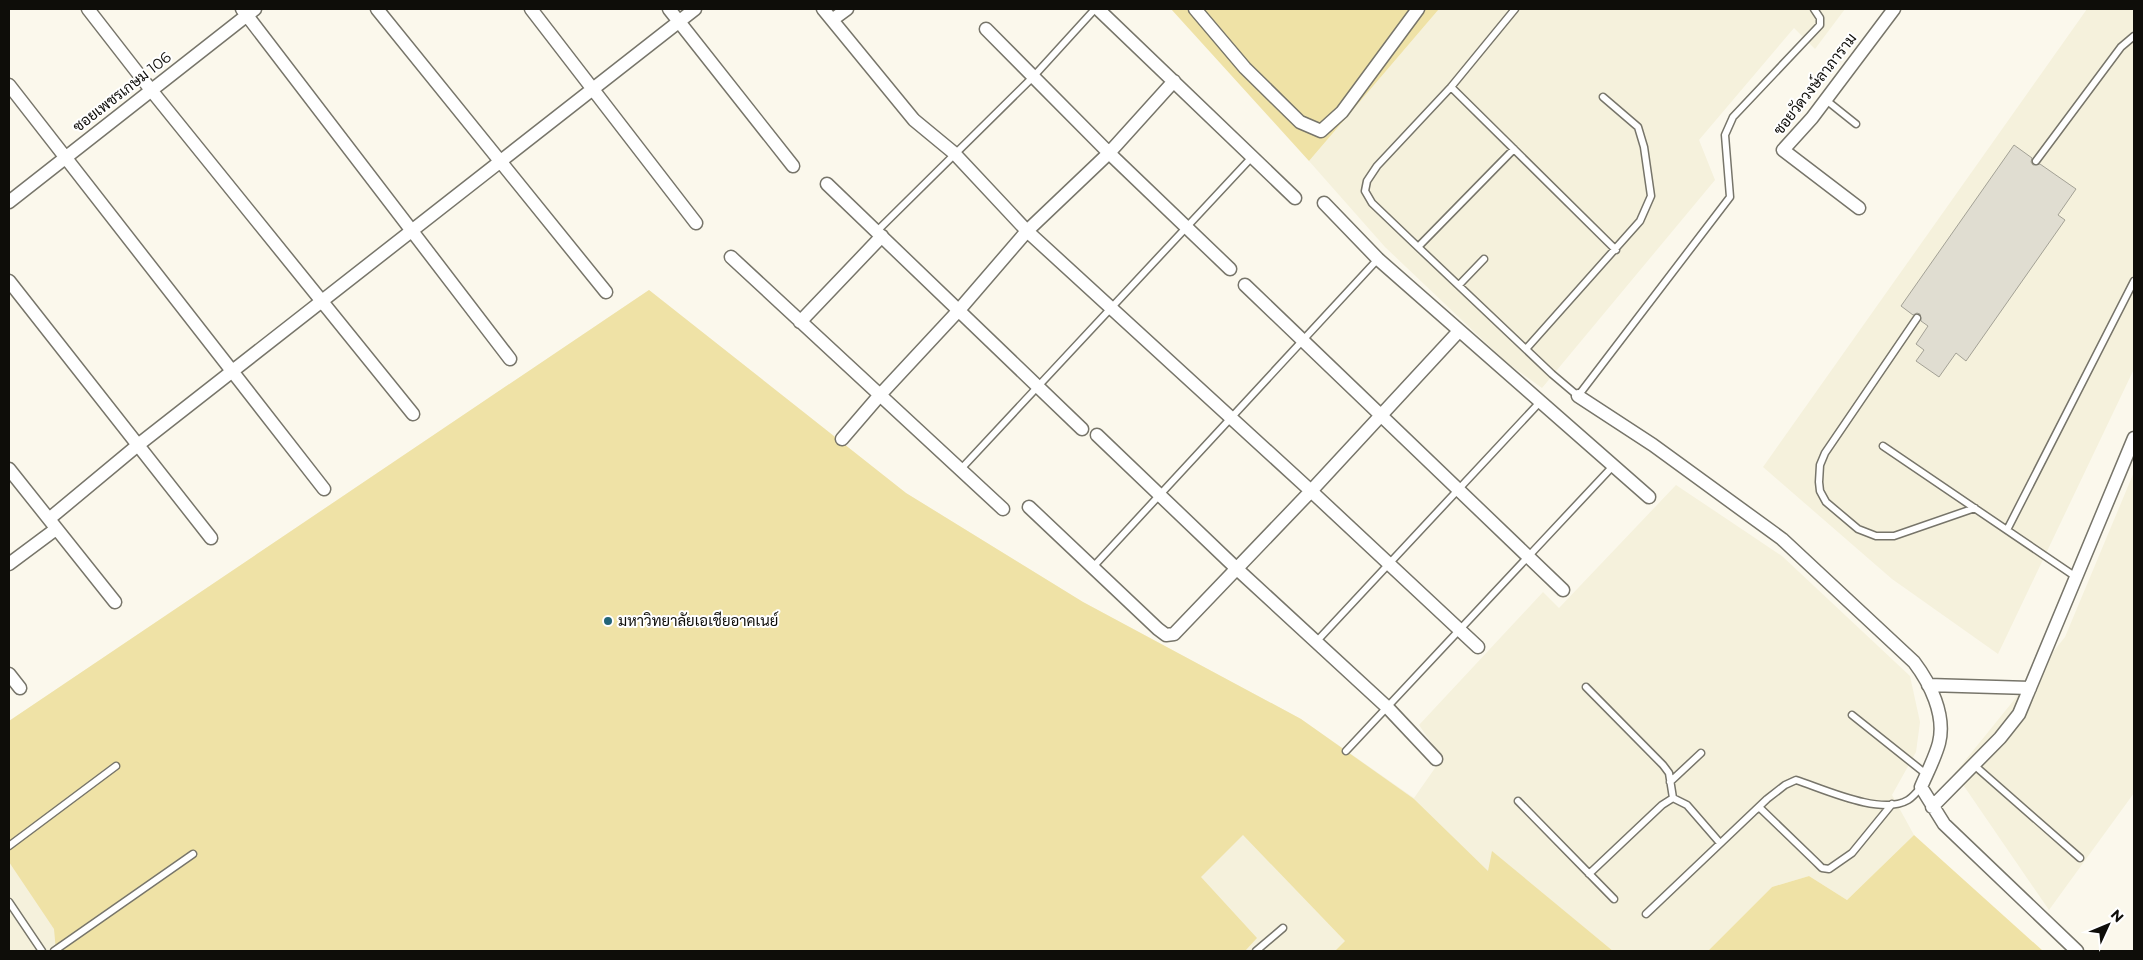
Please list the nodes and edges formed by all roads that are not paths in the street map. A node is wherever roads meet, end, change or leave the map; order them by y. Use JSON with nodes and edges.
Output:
{"nodes":[{"id":1,"x":88,"y":9,"type":"edge"},
{"id":2,"x":377,"y":9,"type":"edge"},
{"id":3,"x":531,"y":9,"type":"edge"},
{"id":4,"x":669,"y":9,"type":"edge"},
{"id":5,"x":695,"y":9,"type":"edge"},
{"id":6,"x":824,"y":9,"type":"edge"},
{"id":7,"x":847,"y":9,"type":"edge"},
{"id":8,"x":1097,"y":9,"type":"edge"},
{"id":9,"x":1195,"y":9,"type":"edge"},
{"id":10,"x":1418,"y":9,"type":"edge"},
{"id":11,"x":1515,"y":9,"type":"edge"},
{"id":12,"x":1814,"y":9,"type":"edge"},
{"id":13,"x":1894,"y":9,"type":"edge"},
{"id":14,"x":248,"y":11,"type":"edge"},
{"id":15,"x":832,"y":20,"type":"junction"},
{"id":16,"x":679,"y":21,"type":"junction"},
{"id":17,"x":986,"y":29,"type":"dead end"},
{"id":18,"x":2134,"y":36,"type":"edge"},
{"id":19,"x":1033,"y":76,"type":"junction"},
{"id":20,"x":1174,"y":81,"type":"junction"},
{"id":21,"x":9,"y":85,"type":"edge"},
{"id":22,"x":1451,"y":87,"type":"junction"},
{"id":23,"x":593,"y":89,"type":"junction"},
{"id":24,"x":151,"y":90,"type":"junction"},
{"id":25,"x":1603,"y":97,"type":"dead end"},
{"id":26,"x":1826,"y":100,"type":"junction"},
{"id":27,"x":1856,"y":124,"type":"dead end"},
{"id":28,"x":1514,"y":149,"type":"junction"},
{"id":29,"x":954,"y":153,"type":"junction"},
{"id":30,"x":1109,"y":153,"type":"junction"},
{"id":31,"x":66,"y":157,"type":"junction"},
{"id":32,"x":1252,"y":157,"type":"junction"},
{"id":33,"x":501,"y":161,"type":"junction"},
{"id":34,"x":2036,"y":161,"type":"dead end"},
{"id":35,"x":793,"y":166,"type":"dead end"},
{"id":36,"x":828,"y":184,"type":"dead end"},
{"id":37,"x":1295,"y":198,"type":"dead end"},
{"id":38,"x":9,"y":202,"type":"edge"},
{"id":39,"x":1324,"y":203,"type":"dead end"},
{"id":40,"x":1859,"y":208,"type":"dead end"},
{"id":41,"x":696,"y":223,"type":"dead end"},
{"id":42,"x":1186,"y":227,"type":"junction"},
{"id":43,"x":412,"y":231,"type":"junction"},
{"id":44,"x":1027,"y":231,"type":"junction"},
{"id":45,"x":879,"y":234,"type":"junction"},
{"id":46,"x":1418,"y":247,"type":"junction"},
{"id":47,"x":1616,"y":250,"type":"junction"},
{"id":48,"x":731,"y":257,"type":"dead end"},
{"id":49,"x":1378,"y":259,"type":"junction"},
{"id":50,"x":1484,"y":259,"type":"dead end"},
{"id":51,"x":1230,"y":269,"type":"dead end"},
{"id":52,"x":9,"y":281,"type":"edge"},
{"id":53,"x":2134,"y":281,"type":"edge"},
{"id":54,"x":1245,"y":285,"type":"dead end"},
{"id":55,"x":1459,"y":285,"type":"junction"},
{"id":56,"x":606,"y":292,"type":"dead end"},
{"id":57,"x":322,"y":302,"type":"junction"},
{"id":58,"x":1110,"y":307,"type":"junction"},
{"id":59,"x":959,"y":310,"type":"junction"},
{"id":60,"x":1918,"y":318,"type":"dead end"},
{"id":61,"x":800,"y":322,"type":"junction"},
{"id":62,"x":1459,"y":331,"type":"junction"},
{"id":63,"x":1303,"y":340,"type":"junction"},
{"id":64,"x":1526,"y":349,"type":"junction"},
{"id":65,"x":510,"y":359,"type":"dead end"},
{"id":66,"x":233,"y":371,"type":"junction"},
{"id":67,"x":1038,"y":386,"type":"junction"},
{"id":68,"x":879,"y":396,"type":"junction"},
{"id":69,"x":1578,"y":396,"type":"junction"},
{"id":70,"x":1540,"y":402,"type":"junction"},
{"id":71,"x":413,"y":414,"type":"dead end"},
{"id":72,"x":1380,"y":414,"type":"junction"},
{"id":73,"x":1230,"y":417,"type":"junction"},
{"id":74,"x":1082,"y":429,"type":"dead end"},
{"id":75,"x":1097,"y":436,"type":"dead end"},
{"id":76,"x":2134,"y":438,"type":"edge"},
{"id":77,"x":842,"y":439,"type":"dead end"},
{"id":78,"x":138,"y":445,"type":"junction"},
{"id":79,"x":1884,"y":446,"type":"dead end"},
{"id":80,"x":1613,"y":466,"type":"junction"},
{"id":81,"x":9,"y":469,"type":"edge"},
{"id":82,"x":960,"y":470,"type":"junction"},
{"id":83,"x":324,"y":488,"type":"dead end"},
{"id":84,"x":1458,"y":489,"type":"junction"},
{"id":85,"x":1311,"y":491,"type":"junction"},
{"id":86,"x":1160,"y":495,"type":"junction"},
{"id":87,"x":1649,"y":497,"type":"dead end"},
{"id":88,"x":1029,"y":507,"type":"dead end"},
{"id":89,"x":1975,"y":508,"type":"junction"},
{"id":90,"x":1003,"y":509,"type":"dead end"},
{"id":91,"x":52,"y":524,"type":"junction"},
{"id":92,"x":2007,"y":530,"type":"junction"},
{"id":93,"x":211,"y":538,"type":"dead end"},
{"id":94,"x":1528,"y":557,"type":"junction"},
{"id":95,"x":9,"y":564,"type":"edge"},
{"id":96,"x":1390,"y":564,"type":"junction"},
{"id":97,"x":1093,"y":567,"type":"junction"},
{"id":98,"x":1236,"y":568,"type":"junction"},
{"id":99,"x":2076,"y":576,"type":"junction"},
{"id":100,"x":1563,"y":590,"type":"dead end"},
{"id":101,"x":115,"y":602,"type":"dead end"},
{"id":102,"x":1459,"y":629,"type":"junction"},
{"id":103,"x":1316,"y":642,"type":"junction"},
{"id":104,"x":1478,"y":647,"type":"dead end"},
{"id":105,"x":9,"y":674,"type":"edge"},
{"id":106,"x":1928,"y":685,"type":"junction"},
{"id":107,"x":1586,"y":687,"type":"dead end"},
{"id":108,"x":20,"y":688,"type":"dead end"},
{"id":109,"x":2030,"y":688,"type":"junction"},
{"id":110,"x":1388,"y":708,"type":"junction"},
{"id":111,"x":1852,"y":715,"type":"dead end"},
{"id":112,"x":1346,"y":752,"type":"dead end"},
{"id":113,"x":1701,"y":753,"type":"dead end"},
{"id":114,"x":1436,"y":759,"type":"dead end"},
{"id":115,"x":1974,"y":765,"type":"junction"},
{"id":116,"x":116,"y":766,"type":"dead end"},
{"id":117,"x":1926,"y":774,"type":"junction"},
{"id":118,"x":1670,"y":782,"type":"junction"},
{"id":119,"x":1921,"y":787,"type":"junction"},
{"id":120,"x":1673,"y":798,"type":"junction"},
{"id":121,"x":1518,"y":801,"type":"dead end"},
{"id":122,"x":1893,"y":804,"type":"junction"},
{"id":123,"x":1759,"y":807,"type":"junction"},
{"id":124,"x":1932,"y":807,"type":"junction"},
{"id":125,"x":1720,"y":843,"type":"junction"},
{"id":126,"x":9,"y":846,"type":"edge"},
{"id":127,"x":193,"y":854,"type":"dead end"},
{"id":128,"x":2080,"y":858,"type":"dead end"},
{"id":129,"x":1589,"y":874,"type":"junction"},
{"id":130,"x":1614,"y":900,"type":"dead end"},
{"id":131,"x":9,"y":902,"type":"edge"},
{"id":132,"x":1646,"y":914,"type":"dead end"},
{"id":133,"x":1283,"y":928,"type":"dead end"},
{"id":134,"x":42,"y":951,"type":"edge"},
{"id":135,"x":54,"y":951,"type":"edge"},
{"id":136,"x":1256,"y":951,"type":"edge"},
{"id":137,"x":2077,"y":951,"type":"edge"}],
"edges":[{"from":1,"to":24,"type":"street"},
{"from":2,"to":33,"type":"street"},
{"from":3,"to":23,"type":"street"},
{"from":4,"to":16,"type":"street"},
{"from":5,"to":16,"type":"street"},
{"from":6,"to":15,"type":"street"},
{"from":7,"to":15,"type":"street"},
{"from":8,"to":19,"type":"lane"},
{"from":8,"to":20,"type":"street"},
{"from":9,"to":10,"type":"street"},
{"from":11,"to":22,"type":"lane"},
{"from":12,"to":69,"type":"lane"},
{"from":13,"to":26,"type":"street","name":"ซอยวัดวงษ์ลาภาราม"},
{"from":14,"to":24,"type":"street","name":"ซอยเพชรเกษม 106"},
{"from":14,"to":43,"type":"street"},
{"from":15,"to":29,"type":"street"},
{"from":16,"to":23,"type":"street"},
{"from":16,"to":35,"type":"street"},
{"from":17,"to":19,"type":"street"},
{"from":18,"to":34,"type":"lane"},
{"from":19,"to":29,"type":"lane"},
{"from":19,"to":30,"type":"street"},
{"from":20,"to":30,"type":"street"},
{"from":20,"to":32,"type":"street"},
{"from":21,"to":31,"type":"street"},
{"from":22,"to":28,"type":"lane"},
{"from":22,"to":46,"type":"lane"},
{"from":23,"to":33,"type":"street"},
{"from":23,"to":41,"type":"street"},
{"from":24,"to":31,"type":"street","name":"ซอยเพชรเกษม 106"},
{"from":24,"to":57,"type":"street"},
{"from":25,"to":47,"type":"lane"},
{"from":26,"to":27,"type":"lane"},
{"from":26,"to":40,"type":"street","name":"ซอยวัดวงษ์ลาภาราม"},
{"from":28,"to":46,"type":"lane"},
{"from":28,"to":47,"type":"lane"},
{"from":29,"to":44,"type":"street"},
{"from":29,"to":45,"type":"lane"},
{"from":30,"to":42,"type":"street"},
{"from":30,"to":44,"type":"street"},
{"from":31,"to":38,"type":"street","name":"ซอยเพชรเกษม 106"},
{"from":31,"to":66,"type":"street"},
{"from":32,"to":37,"type":"street"},
{"from":32,"to":42,"type":"lane"},
{"from":33,"to":43,"type":"street"},
{"from":33,"to":56,"type":"street"},
{"from":36,"to":45,"type":"street"},
{"from":39,"to":49,"type":"street"},
{"from":42,"to":51,"type":"street"},
{"from":42,"to":58,"type":"lane"},
{"from":43,"to":57,"type":"street"},
{"from":43,"to":65,"type":"street"},
{"from":44,"to":58,"type":"street"},
{"from":44,"to":59,"type":"street"},
{"from":45,"to":59,"type":"street"},
{"from":45,"to":61,"type":"street"},
{"from":46,"to":55,"type":"lane"},
{"from":47,"to":64,"type":"lane"},
{"from":48,"to":61,"type":"street"},
{"from":49,"to":62,"type":"street"},
{"from":49,"to":63,"type":"lane"},
{"from":50,"to":55,"type":"lane"},
{"from":52,"to":78,"type":"street"},
{"from":53,"to":92,"type":"lane"},
{"from":54,"to":63,"type":"street"},
{"from":55,"to":64,"type":"lane"},
{"from":57,"to":66,"type":"street"},
{"from":57,"to":71,"type":"street"},
{"from":58,"to":67,"type":"lane"},
{"from":58,"to":73,"type":"street"},
{"from":59,"to":67,"type":"street"},
{"from":59,"to":68,"type":"street"},
{"from":60,"to":89,"type":"lane"},
{"from":61,"to":68,"type":"street"},
{"from":62,"to":70,"type":"street"},
{"from":62,"to":72,"type":"street"},
{"from":63,"to":72,"type":"street"},
{"from":63,"to":73,"type":"lane"},
{"from":64,"to":69,"type":"lane"},
{"from":66,"to":78,"type":"street"},
{"from":66,"to":83,"type":"street"},
{"from":67,"to":74,"type":"street"},
{"from":67,"to":82,"type":"lane"},
{"from":68,"to":77,"type":"street"},
{"from":68,"to":82,"type":"street"},
{"from":69,"to":106,"type":"street"},
{"from":70,"to":80,"type":"street"},
{"from":70,"to":84,"type":"lane"},
{"from":72,"to":84,"type":"street"},
{"from":72,"to":85,"type":"street"},
{"from":73,"to":85,"type":"street"},
{"from":73,"to":86,"type":"lane"},
{"from":75,"to":86,"type":"street"},
{"from":76,"to":99,"type":"street"},
{"from":78,"to":91,"type":"street"},
{"from":78,"to":93,"type":"street"},
{"from":79,"to":89,"type":"lane"},
{"from":80,"to":87,"type":"street"},
{"from":80,"to":94,"type":"lane"},
{"from":81,"to":91,"type":"street"},
{"from":82,"to":90,"type":"street"},
{"from":84,"to":94,"type":"street"},
{"from":84,"to":96,"type":"lane"},
{"from":85,"to":96,"type":"street"},
{"from":85,"to":98,"type":"street"},
{"from":86,"to":97,"type":"lane"},
{"from":86,"to":98,"type":"street"},
{"from":88,"to":97,"type":"street"},
{"from":89,"to":92,"type":"lane"},
{"from":91,"to":95,"type":"street"},
{"from":91,"to":101,"type":"street"},
{"from":92,"to":99,"type":"lane"},
{"from":94,"to":100,"type":"street"},
{"from":94,"to":102,"type":"lane"},
{"from":96,"to":102,"type":"street"},
{"from":96,"to":103,"type":"lane"},
{"from":97,"to":98,"type":"street"},
{"from":98,"to":103,"type":"street"},
{"from":99,"to":109,"type":"street"},
{"from":102,"to":104,"type":"street"},
{"from":102,"to":110,"type":"lane"},
{"from":103,"to":110,"type":"street"},
{"from":105,"to":108,"type":"street"},
{"from":106,"to":109,"type":"street"},
{"from":106,"to":117,"type":"street"},
{"from":107,"to":118,"type":"lane"},
{"from":109,"to":115,"type":"street"},
{"from":110,"to":112,"type":"lane"},
{"from":110,"to":114,"type":"street"},
{"from":111,"to":117,"type":"lane"},
{"from":113,"to":118,"type":"lane"},
{"from":115,"to":124,"type":"street"},
{"from":115,"to":128,"type":"lane"},
{"from":116,"to":126,"type":"lane"},
{"from":117,"to":119,"type":"street"},
{"from":118,"to":120,"type":"lane"},
{"from":119,"to":122,"type":"lane"},
{"from":119,"to":124,"type":"street"},
{"from":120,"to":125,"type":"lane"},
{"from":120,"to":129,"type":"lane"},
{"from":121,"to":129,"type":"lane"},
{"from":122,"to":123,"type":"lane"},
{"from":122,"to":123,"type":"lane"},
{"from":123,"to":125,"type":"lane"},
{"from":124,"to":137,"type":"street"},
{"from":125,"to":132,"type":"lane"},
{"from":127,"to":135,"type":"lane"},
{"from":129,"to":130,"type":"lane"},
{"from":131,"to":134,"type":"lane"},
{"from":133,"to":136,"type":"lane"}]}
